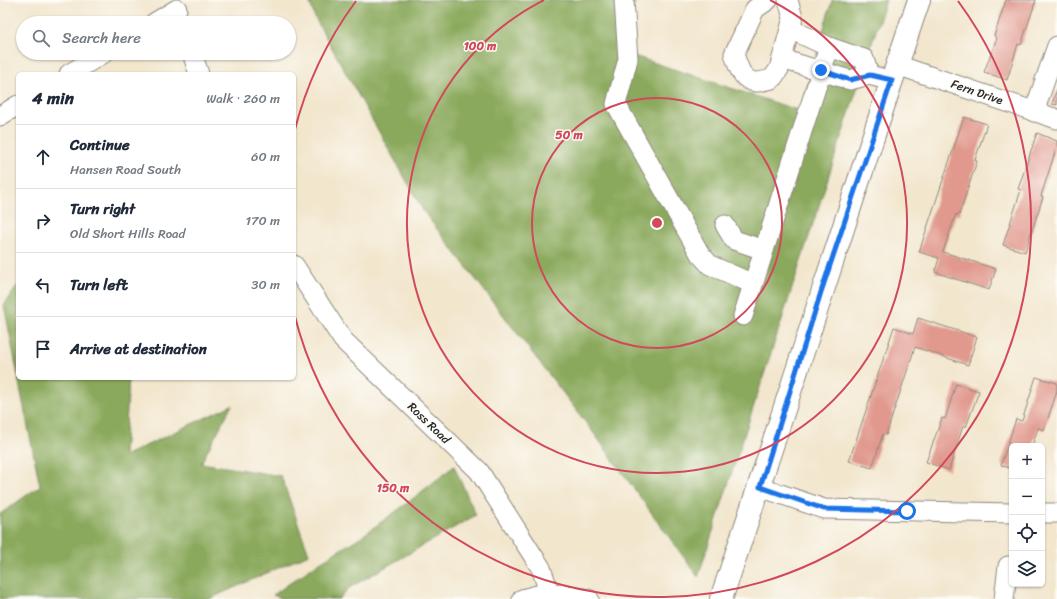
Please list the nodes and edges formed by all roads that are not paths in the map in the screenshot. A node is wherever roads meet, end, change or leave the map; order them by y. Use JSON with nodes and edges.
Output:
{"nodes":[{"id":1,"x":624,"y":0,"type":"edge"},
{"id":2,"x":768,"y":0,"type":"edge"},
{"id":3,"x":788,"y":0,"type":"edge"},
{"id":4,"x":919,"y":0,"type":"edge"},
{"id":5,"x":177,"y":11,"type":"edge"},
{"id":6,"x":167,"y":16,"type":"edge"},
{"id":7,"x":790,"y":29,"type":"junction"},
{"id":8,"x":1057,"y":46,"type":"edge"},
{"id":9,"x":829,"y":47,"type":"junction"},
{"id":10,"x":782,"y":59,"type":"junction"},
{"id":11,"x":92,"y":60,"type":"edge"},
{"id":12,"x":194,"y":60,"type":"edge"},
{"id":13,"x":821,"y":70,"type":"junction"},
{"id":14,"x":72,"y":72,"type":"edge"},
{"id":15,"x":198,"y":72,"type":"edge"},
{"id":16,"x":894,"y":73,"type":"junction"},
{"id":17,"x":870,"y":75,"type":"junction"},
{"id":18,"x":16,"y":106,"type":"edge"},
{"id":19,"x":1034,"y":112,"type":"junction"},
{"id":20,"x":0,"y":116,"type":"edge"},
{"id":21,"x":1057,"y":119,"type":"edge"},
{"id":22,"x":725,"y":225,"type":"dead end"},
{"id":23,"x":764,"y":250,"type":"junction"},
{"id":24,"x":296,"y":268,"type":"edge"},
{"id":25,"x":753,"y":284,"type":"junction"},
{"id":26,"x":743,"y":316,"type":"dead end"},
{"id":27,"x":760,"y":487,"type":"junction"},
{"id":28,"x":1009,"y":513,"type":"edge"},
{"id":29,"x":1045,"y":513,"type":"edge"},
{"id":30,"x":1057,"y":514,"type":"edge"},
{"id":31,"x":1008,"y":566,"type":"dead end"},
{"id":32,"x":549,"y":592,"type":"junction"},
{"id":33,"x":522,"y":599,"type":"edge"},
{"id":34,"x":589,"y":599,"type":"edge"},
{"id":35,"x":721,"y":599,"type":"edge"},
{"id":36,"x":1004,"y":599,"type":"edge"}],
"edges":[{"from":1,"to":25,"type":"street"},
{"from":2,"to":10,"type":"street"},
{"from":3,"to":7,"type":"street"},
{"from":4,"to":16,"type":"main road"},
{"from":5,"to":6,"type":"street"},
{"from":7,"to":9,"type":"street"},
{"from":7,"to":10,"type":"street"},
{"from":8,"to":19,"type":"street"},
{"from":9,"to":13,"type":"street"},
{"from":9,"to":17,"type":"street"},
{"from":10,"to":13,"type":"street"},
{"from":11,"to":14,"type":"street"},
{"from":12,"to":15,"type":"street"},
{"from":13,"to":17,"type":"street"},
{"from":13,"to":23,"type":"street"},
{"from":16,"to":17,"type":"street","name":"Fern Drive"},
{"from":16,"to":19,"type":"street","name":"Fern Drive"},
{"from":16,"to":27,"type":"main road"},
{"from":18,"to":20,"type":"street"},
{"from":19,"to":21,"type":"street","name":"Fern Drive"},
{"from":22,"to":23,"type":"street"},
{"from":23,"to":25,"type":"street"},
{"from":24,"to":32,"type":"street","name":"Ross Road"},
{"from":25,"to":26,"type":"street"},
{"from":27,"to":28,"type":"street"},
{"from":27,"to":35,"type":"main road"},
{"from":29,"to":30,"type":"street"},
{"from":31,"to":36,"type":"street"},
{"from":32,"to":33,"type":"street"},
{"from":32,"to":34,"type":"street"}]}
